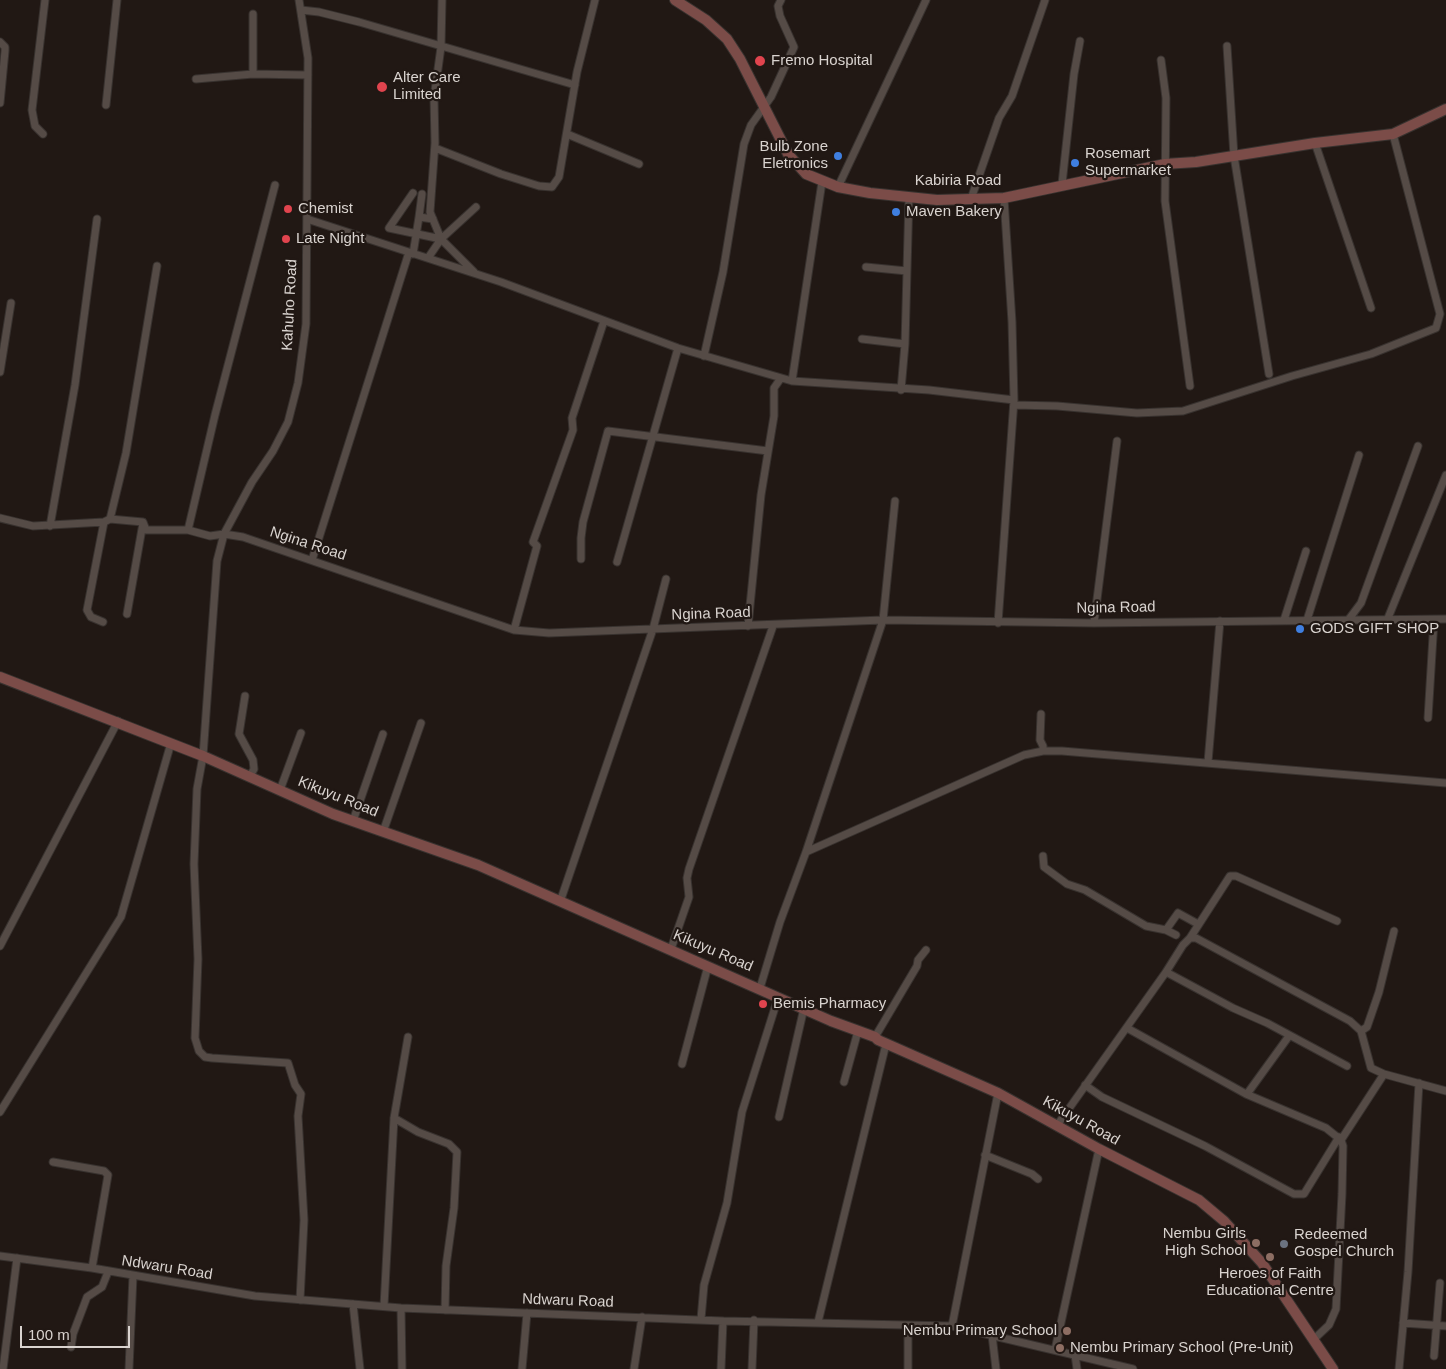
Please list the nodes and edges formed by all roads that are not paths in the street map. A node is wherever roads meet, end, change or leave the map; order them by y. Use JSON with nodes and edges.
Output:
{"nodes":[{"id":1,"x":46,"y":0,"type":"edge"},
{"id":2,"x":117,"y":0,"type":"edge"},
{"id":3,"x":299,"y":0,"type":"edge"},
{"id":4,"x":442,"y":0,"type":"edge"},
{"id":5,"x":595,"y":0,"type":"edge"},
{"id":6,"x":674,"y":0,"type":"edge"},
{"id":7,"x":782,"y":0,"type":"edge"},
{"id":8,"x":926,"y":0,"type":"edge"},
{"id":9,"x":1045,"y":0,"type":"edge"},
{"id":10,"x":301,"y":10,"type":"junction"},
{"id":11,"x":254,"y":14,"type":"dead end"},
{"id":12,"x":1080,"y":41,"type":"dead end"},
{"id":13,"x":0,"y":42,"type":"edge"},
{"id":14,"x":1227,"y":46,"type":"dead end"},
{"id":15,"x":441,"y":47,"type":"junction"},
{"id":16,"x":1161,"y":60,"type":"dead end"},
{"id":17,"x":253,"y":74,"type":"junction"},
{"id":18,"x":308,"y":75,"type":"junction"},
{"id":19,"x":196,"y":79,"type":"dead end"},
{"id":20,"x":575,"y":85,"type":"junction"},
{"id":21,"x":0,"y":103,"type":"edge"},
{"id":22,"x":106,"y":104,"type":"dead end"},
{"id":23,"x":764,"y":108,"type":"junction"},
{"id":24,"x":1446,"y":109,"type":"edge"},
{"id":25,"x":43,"y":134,"type":"dead end"},
{"id":26,"x":567,"y":134,"type":"junction"},
{"id":27,"x":1393,"y":134,"type":"junction"},
{"id":28,"x":1315,"y":143,"type":"junction"},
{"id":29,"x":435,"y":148,"type":"junction"},
{"id":30,"x":1234,"y":156,"type":"junction"},
{"id":31,"x":639,"y":164,"type":"dead end"},
{"id":32,"x":1165,"y":164,"type":"junction"},
{"id":33,"x":822,"y":182,"type":"junction"},
{"id":34,"x":1062,"y":184,"type":"junction"},
{"id":35,"x":276,"y":185,"type":"dead end"},
{"id":36,"x":838,"y":187,"type":"junction"},
{"id":37,"x":413,"y":193,"type":"dead end"},
{"id":38,"x":422,"y":194,"type":"dead end"},
{"id":39,"x":909,"y":197,"type":"junction"},
{"id":40,"x":1004,"y":198,"type":"junction"},
{"id":41,"x":971,"y":199,"type":"junction"},
{"id":42,"x":476,"y":207,"type":"dead end"},
{"id":43,"x":419,"y":217,"type":"junction"},
{"id":44,"x":97,"y":219,"type":"dead end"},
{"id":45,"x":307,"y":219,"type":"junction"},
{"id":46,"x":433,"y":219,"type":"junction"},
{"id":47,"x":417,"y":233,"type":"junction"},
{"id":48,"x":441,"y":239,"type":"junction"},
{"id":49,"x":411,"y":253,"type":"junction"},
{"id":50,"x":428,"y":258,"type":"junction"},
{"id":51,"x":156,"y":266,"type":"dead end"},
{"id":52,"x":866,"y":267,"type":"dead end"},
{"id":53,"x":907,"y":271,"type":"junction"},
{"id":54,"x":476,"y":274,"type":"junction"},
{"id":55,"x":11,"y":302,"type":"dead end"},
{"id":56,"x":1371,"y":308,"type":"dead end"},
{"id":57,"x":604,"y":321,"type":"junction"},
{"id":58,"x":862,"y":339,"type":"dead end"},
{"id":59,"x":905,"y":344,"type":"junction"},
{"id":60,"x":678,"y":348,"type":"junction"},
{"id":61,"x":704,"y":356,"type":"junction"},
{"id":62,"x":0,"y":372,"type":"edge"},
{"id":63,"x":1268,"y":374,"type":"dead end"},
{"id":64,"x":781,"y":378,"type":"junction"},
{"id":65,"x":792,"y":382,"type":"junction"},
{"id":66,"x":1190,"y":386,"type":"dead end"},
{"id":67,"x":901,"y":390,"type":"junction"},
{"id":68,"x":1014,"y":403,"type":"junction"},
{"id":69,"x":653,"y":437,"type":"junction"},
{"id":70,"x":1117,"y":441,"type":"dead end"},
{"id":71,"x":1418,"y":446,"type":"dead end"},
{"id":72,"x":768,"y":451,"type":"junction"},
{"id":73,"x":1359,"y":455,"type":"dead end"},
{"id":74,"x":1446,"y":475,"type":"edge"},
{"id":75,"x":895,"y":501,"type":"dead end"},
{"id":76,"x":0,"y":518,"type":"edge"},
{"id":77,"x":107,"y":521,"type":"junction"},
{"id":78,"x":143,"y":522,"type":"junction"},
{"id":79,"x":50,"y":526,"type":"junction"},
{"id":80,"x":188,"y":530,"type":"junction"},
{"id":81,"x":224,"y":534,"type":"junction"},
{"id":82,"x":1306,"y":551,"type":"dead end"},
{"id":83,"x":581,"y":559,"type":"dead end"},
{"id":84,"x":312,"y":560,"type":"junction"},
{"id":85,"x":617,"y":562,"type":"dead end"},
{"id":86,"x":666,"y":579,"type":"dead end"},
{"id":87,"x":127,"y":614,"type":"dead end"},
{"id":88,"x":1388,"y":618,"type":"junction"},
{"id":89,"x":1348,"y":619,"type":"junction"},
{"id":90,"x":1446,"y":619,"type":"edge"},
{"id":91,"x":883,"y":620,"type":"junction"},
{"id":92,"x":1284,"y":620,"type":"junction"},
{"id":93,"x":1307,"y":620,"type":"junction"},
{"id":94,"x":1434,"y":620,"type":"junction"},
{"id":95,"x":1220,"y":621,"type":"junction"},
{"id":96,"x":103,"y":622,"type":"dead end"},
{"id":97,"x":998,"y":622,"type":"junction"},
{"id":98,"x":1094,"y":623,"type":"junction"},
{"id":99,"x":748,"y":626,"type":"junction"},
{"id":100,"x":773,"y":626,"type":"junction"},
{"id":101,"x":653,"y":629,"type":"junction"},
{"id":102,"x":514,"y":630,"type":"junction"},
{"id":103,"x":0,"y":677,"type":"edge"},
{"id":104,"x":245,"y":696,"type":"dead end"},
{"id":105,"x":1041,"y":714,"type":"dead end"},
{"id":106,"x":1428,"y":718,"type":"dead end"},
{"id":107,"x":118,"y":721,"type":"junction"},
{"id":108,"x":421,"y":723,"type":"dead end"},
{"id":109,"x":301,"y":733,"type":"dead end"},
{"id":110,"x":383,"y":734,"type":"dead end"},
{"id":111,"x":171,"y":743,"type":"junction"},
{"id":112,"x":1043,"y":751,"type":"junction"},
{"id":113,"x":203,"y":756,"type":"junction"},
{"id":114,"x":1208,"y":762,"type":"junction"},
{"id":115,"x":250,"y":776,"type":"junction"},
{"id":116,"x":1446,"y":783,"type":"edge"},
{"id":117,"x":280,"y":790,"type":"junction"},
{"id":118,"x":353,"y":821,"type":"junction"},
{"id":119,"x":383,"y":832,"type":"junction"},
{"id":120,"x":806,"y":852,"type":"junction"},
{"id":121,"x":1043,"y":856,"type":"dead end"},
{"id":122,"x":560,"y":902,"type":"junction"},
{"id":123,"x":1337,"y":921,"type":"dead end"},
{"id":124,"x":1198,"y":924,"type":"junction"},
{"id":125,"x":1166,"y":930,"type":"junction"},
{"id":126,"x":1394,"y":931,"type":"dead end"},
{"id":127,"x":1176,"y":935,"type":"dead end"},
{"id":128,"x":1190,"y":938,"type":"junction"},
{"id":129,"x":0,"y":946,"type":"edge"},
{"id":130,"x":671,"y":950,"type":"junction"},
{"id":131,"x":926,"y":950,"type":"dead end"},
{"id":132,"x":708,"y":966,"type":"junction"},
{"id":133,"x":1166,"y":972,"type":"junction"},
{"id":134,"x":760,"y":988,"type":"junction"},
{"id":135,"x":778,"y":998,"type":"junction"},
{"id":136,"x":804,"y":1008,"type":"junction"},
{"id":137,"x":1127,"y":1028,"type":"junction"},
{"id":138,"x":858,"y":1031,"type":"junction"},
{"id":139,"x":1361,"y":1031,"type":"junction"},
{"id":140,"x":1289,"y":1036,"type":"junction"},
{"id":141,"x":408,"y":1037,"type":"dead end"},
{"id":142,"x":875,"y":1037,"type":"junction"},
{"id":143,"x":886,"y":1044,"type":"junction"},
{"id":144,"x":682,"y":1064,"type":"dead end"},
{"id":145,"x":1347,"y":1066,"type":"dead end"},
{"id":146,"x":1384,"y":1074,"type":"junction"},
{"id":147,"x":844,"y":1082,"type":"dead end"},
{"id":148,"x":1419,"y":1083,"type":"junction"},
{"id":149,"x":1085,"y":1085,"type":"junction"},
{"id":150,"x":1446,"y":1091,"type":"edge"},
{"id":151,"x":998,"y":1093,"type":"junction"},
{"id":152,"x":1247,"y":1094,"type":"junction"},
{"id":153,"x":0,"y":1112,"type":"edge"},
{"id":154,"x":779,"y":1117,"type":"dead end"},
{"id":155,"x":394,"y":1118,"type":"junction"},
{"id":156,"x":1058,"y":1124,"type":"junction"},
{"id":157,"x":1340,"y":1139,"type":"junction"},
{"id":158,"x":1099,"y":1149,"type":"junction"},
{"id":159,"x":985,"y":1155,"type":"junction"},
{"id":160,"x":53,"y":1162,"type":"dead end"},
{"id":161,"x":1038,"y":1178,"type":"dead end"},
{"id":162,"x":0,"y":1256,"type":"edge"},
{"id":163,"x":17,"y":1258,"type":"junction"},
{"id":164,"x":92,"y":1268,"type":"junction"},
{"id":165,"x":108,"y":1272,"type":"junction"},
{"id":166,"x":134,"y":1276,"type":"junction"},
{"id":167,"x":1440,"y":1283,"type":"dead end"},
{"id":168,"x":300,"y":1300,"type":"junction"},
{"id":169,"x":352,"y":1304,"type":"junction"},
{"id":170,"x":384,"y":1306,"type":"junction"},
{"id":171,"x":401,"y":1308,"type":"junction"},
{"id":172,"x":445,"y":1310,"type":"junction"},
{"id":173,"x":527,"y":1313,"type":"junction"},
{"id":174,"x":642,"y":1317,"type":"junction"},
{"id":175,"x":700,"y":1319,"type":"junction"},
{"id":176,"x":754,"y":1320,"type":"junction"},
{"id":177,"x":723,"y":1321,"type":"junction"},
{"id":178,"x":818,"y":1322,"type":"junction"},
{"id":179,"x":1403,"y":1323,"type":"junction"},
{"id":180,"x":908,"y":1326,"type":"junction"},
{"id":181,"x":952,"y":1326,"type":"junction"},
{"id":182,"x":1437,"y":1326,"type":"junction"},
{"id":183,"x":1446,"y":1326,"type":"edge"},
{"id":184,"x":992,"y":1335,"type":"junction"},
{"id":185,"x":1313,"y":1340,"type":"junction"},
{"id":186,"x":71,"y":1347,"type":"dead end"},
{"id":187,"x":1055,"y":1350,"type":"junction"},
{"id":188,"x":1075,"y":1355,"type":"junction"},
{"id":189,"x":1434,"y":1356,"type":"dead end"},
{"id":190,"x":3,"y":1369,"type":"edge"},
{"id":191,"x":129,"y":1369,"type":"edge"},
{"id":192,"x":360,"y":1369,"type":"edge"},
{"id":193,"x":402,"y":1369,"type":"edge"},
{"id":194,"x":522,"y":1369,"type":"edge"},
{"id":195,"x":634,"y":1369,"type":"edge"},
{"id":196,"x":721,"y":1369,"type":"edge"},
{"id":197,"x":752,"y":1369,"type":"edge"},
{"id":198,"x":908,"y":1369,"type":"edge"},
{"id":199,"x":996,"y":1369,"type":"edge"},
{"id":200,"x":1077,"y":1369,"type":"edge"},
{"id":201,"x":1133,"y":1369,"type":"edge"},
{"id":202,"x":1333,"y":1369,"type":"edge"},
{"id":203,"x":1399,"y":1369,"type":"edge"}],
"edges":[{"from":1,"to":25,"type":"street"},
{"from":2,"to":22,"type":"street"},
{"from":3,"to":10,"type":"street","name":"Kahuho Road"},
{"from":4,"to":15,"type":"street"},
{"from":5,"to":20,"type":"street"},
{"from":6,"to":23,"type":"main road","name":"Kabiria Road"},
{"from":7,"to":23,"type":"street"},
{"from":8,"to":36,"type":"street"},
{"from":9,"to":41,"type":"street"},
{"from":10,"to":15,"type":"street"},
{"from":10,"to":18,"type":"street","name":"Kahuho Road"},
{"from":11,"to":17,"type":"street"},
{"from":12,"to":34,"type":"street"},
{"from":13,"to":21,"type":"street"},
{"from":14,"to":30,"type":"street"},
{"from":15,"to":20,"type":"street"},
{"from":15,"to":29,"type":"street"},
{"from":16,"to":32,"type":"street"},
{"from":17,"to":18,"type":"street"},
{"from":17,"to":19,"type":"street"},
{"from":18,"to":45,"type":"street","name":"Kahuho Road"},
{"from":20,"to":26,"type":"street"},
{"from":23,"to":33,"type":"main road","name":"Kabiria Road"},
{"from":23,"to":61,"type":"street"},
{"from":24,"to":27,"type":"main road","name":"Kabiria Road"},
{"from":26,"to":29,"type":"street"},
{"from":26,"to":31,"type":"street"},
{"from":27,"to":28,"type":"main road","name":"Kabiria Road"},
{"from":27,"to":68,"type":"street"},
{"from":28,"to":30,"type":"main road","name":"Kabiria Road"},
{"from":28,"to":56,"type":"street"},
{"from":29,"to":46,"type":"street"},
{"from":30,"to":32,"type":"main road","name":"Kabiria Road"},
{"from":30,"to":63,"type":"street"},
{"from":32,"to":34,"type":"main road","name":"Kabiria Road"},
{"from":32,"to":66,"type":"street"},
{"from":33,"to":36,"type":"main road","name":"Kabiria Road"},
{"from":33,"to":65,"type":"street"},
{"from":34,"to":40,"type":"main road","name":"Kabiria Road"},
{"from":35,"to":80,"type":"street"},
{"from":36,"to":39,"type":"main road","name":"Kabiria Road"},
{"from":37,"to":47,"type":"street"},
{"from":38,"to":43,"type":"street"},
{"from":39,"to":41,"type":"main road","name":"Kabiria Road"},
{"from":39,"to":53,"type":"street"},
{"from":40,"to":41,"type":"main road","name":"Kabiria Road"},
{"from":40,"to":68,"type":"street"},
{"from":42,"to":48,"type":"street"},
{"from":43,"to":46,"type":"street"},
{"from":43,"to":47,"type":"street"},
{"from":44,"to":79,"type":"street"},
{"from":45,"to":49,"type":"street"},
{"from":45,"to":81,"type":"street","name":"Kahuho Road"},
{"from":46,"to":48,"type":"street"},
{"from":47,"to":48,"type":"street"},
{"from":47,"to":49,"type":"street"},
{"from":48,"to":50,"type":"street"},
{"from":48,"to":54,"type":"street"},
{"from":49,"to":50,"type":"street"},
{"from":49,"to":84,"type":"street"},
{"from":50,"to":54,"type":"street"},
{"from":51,"to":77,"type":"street"},
{"from":52,"to":53,"type":"street"},
{"from":53,"to":59,"type":"street"},
{"from":54,"to":57,"type":"street"},
{"from":55,"to":62,"type":"street"},
{"from":57,"to":60,"type":"street"},
{"from":57,"to":102,"type":"street"},
{"from":58,"to":59,"type":"street"},
{"from":59,"to":67,"type":"street"},
{"from":60,"to":61,"type":"street"},
{"from":60,"to":69,"type":"street"},
{"from":61,"to":64,"type":"street"},
{"from":64,"to":65,"type":"street"},
{"from":64,"to":72,"type":"street"},
{"from":65,"to":67,"type":"street"},
{"from":67,"to":68,"type":"street"},
{"from":68,"to":97,"type":"street"},
{"from":69,"to":72,"type":"street"},
{"from":69,"to":83,"type":"street"},
{"from":69,"to":85,"type":"street"},
{"from":70,"to":98,"type":"street"},
{"from":71,"to":89,"type":"street"},
{"from":72,"to":99,"type":"street"},
{"from":73,"to":93,"type":"street"},
{"from":74,"to":88,"type":"street"},
{"from":75,"to":91,"type":"street"},
{"from":76,"to":79,"type":"street","name":"Ngina Road"},
{"from":77,"to":78,"type":"street","name":"Ngina Road"},
{"from":77,"to":79,"type":"street","name":"Ngina Road"},
{"from":77,"to":96,"type":"street"},
{"from":78,"to":80,"type":"street","name":"Ngina Road"},
{"from":78,"to":87,"type":"street"},
{"from":80,"to":81,"type":"street","name":"Ngina Road"},
{"from":81,"to":84,"type":"street","name":"Ngina Road"},
{"from":81,"to":113,"type":"street","name":"Kahuho Road"},
{"from":82,"to":92,"type":"street"},
{"from":84,"to":102,"type":"street","name":"Ngina Road"},
{"from":86,"to":101,"type":"street"},
{"from":88,"to":89,"type":"street","name":"Ngina Road"},
{"from":88,"to":94,"type":"street","name":"Ngina Road"},
{"from":89,"to":93,"type":"street","name":"Ngina Road"},
{"from":90,"to":94,"type":"street","name":"Ngina Road"},
{"from":91,"to":97,"type":"street","name":"Ngina Road"},
{"from":91,"to":100,"type":"street","name":"Ngina Road"},
{"from":91,"to":120,"type":"street"},
{"from":92,"to":93,"type":"street","name":"Ngina Road"},
{"from":92,"to":95,"type":"street","name":"Ngina Road"},
{"from":94,"to":106,"type":"street"},
{"from":95,"to":98,"type":"street","name":"Ngina Road"},
{"from":95,"to":114,"type":"street"},
{"from":97,"to":98,"type":"street","name":"Ngina Road"},
{"from":99,"to":100,"type":"street","name":"Ngina Road"},
{"from":99,"to":101,"type":"street","name":"Ngina Road"},
{"from":100,"to":130,"type":"street"},
{"from":101,"to":102,"type":"street","name":"Ngina Road"},
{"from":101,"to":122,"type":"street"},
{"from":103,"to":107,"type":"main road","name":"Kikuyu Road"},
{"from":104,"to":115,"type":"street"},
{"from":105,"to":112,"type":"street"},
{"from":107,"to":111,"type":"main road","name":"Kikuyu Road"},
{"from":107,"to":129,"type":"street"},
{"from":108,"to":119,"type":"street"},
{"from":109,"to":117,"type":"street"},
{"from":110,"to":118,"type":"street"},
{"from":111,"to":113,"type":"main road","name":"Kikuyu Road"},
{"from":111,"to":153,"type":"street"},
{"from":112,"to":114,"type":"street"},
{"from":112,"to":120,"type":"street"},
{"from":113,"to":115,"type":"main road","name":"Kikuyu Road"},
{"from":113,"to":168,"type":"street","name":"Kahuho Road"},
{"from":114,"to":116,"type":"street"},
{"from":115,"to":117,"type":"main road","name":"Kikuyu Road"},
{"from":117,"to":118,"type":"main road","name":"Kikuyu Road"},
{"from":118,"to":119,"type":"main road","name":"Kikuyu Road"},
{"from":119,"to":122,"type":"main road","name":"Kikuyu Road"},
{"from":120,"to":134,"type":"street"},
{"from":121,"to":125,"type":"street"},
{"from":122,"to":130,"type":"main road","name":"Kikuyu Road"},
{"from":123,"to":124,"type":"street"},
{"from":124,"to":125,"type":"street"},
{"from":124,"to":128,"type":"street"},
{"from":125,"to":127,"type":"street"},
{"from":126,"to":139,"type":"street"},
{"from":128,"to":133,"type":"street"},
{"from":128,"to":139,"type":"street"},
{"from":130,"to":132,"type":"main road","name":"Kikuyu Road"},
{"from":131,"to":142,"type":"street"},
{"from":132,"to":134,"type":"main road","name":"Kikuyu Road"},
{"from":132,"to":144,"type":"street"},
{"from":133,"to":137,"type":"street"},
{"from":133,"to":140,"type":"street"},
{"from":134,"to":135,"type":"main road","name":"Kikuyu Road"},
{"from":135,"to":136,"type":"main road","name":"Kikuyu Road"},
{"from":135,"to":175,"type":"street"},
{"from":136,"to":138,"type":"main road","name":"Kikuyu Road"},
{"from":136,"to":154,"type":"street"},
{"from":137,"to":149,"type":"street"},
{"from":137,"to":152,"type":"street"},
{"from":138,"to":142,"type":"main road","name":"Kikuyu Road"},
{"from":138,"to":147,"type":"street"},
{"from":139,"to":146,"type":"street"},
{"from":140,"to":145,"type":"street"},
{"from":140,"to":152,"type":"street"},
{"from":141,"to":155,"type":"street"},
{"from":142,"to":143,"type":"main road","name":"Kikuyu Road"},
{"from":143,"to":151,"type":"main road","name":"Kikuyu Road"},
{"from":143,"to":178,"type":"street"},
{"from":146,"to":148,"type":"street"},
{"from":146,"to":157,"type":"street"},
{"from":148,"to":150,"type":"street"},
{"from":148,"to":179,"type":"street"},
{"from":149,"to":156,"type":"street"},
{"from":149,"to":157,"type":"street"},
{"from":151,"to":156,"type":"main road","name":"Kikuyu Road"},
{"from":151,"to":159,"type":"street"},
{"from":152,"to":157,"type":"street"},
{"from":155,"to":170,"type":"street"},
{"from":155,"to":172,"type":"street"},
{"from":156,"to":158,"type":"main road","name":"Kikuyu Road"},
{"from":157,"to":185,"type":"street"},
{"from":158,"to":185,"type":"main road","name":"Kikuyu Road"},
{"from":158,"to":187,"type":"street"},
{"from":159,"to":161,"type":"street"},
{"from":159,"to":181,"type":"street"},
{"from":160,"to":164,"type":"street"},
{"from":162,"to":163,"type":"street","name":"Ndwaru Road"},
{"from":163,"to":164,"type":"street","name":"Ndwaru Road"},
{"from":163,"to":190,"type":"street"},
{"from":164,"to":165,"type":"street","name":"Ndwaru Road"},
{"from":165,"to":166,"type":"street","name":"Ndwaru Road"},
{"from":165,"to":186,"type":"street"},
{"from":166,"to":168,"type":"street","name":"Ndwaru Road"},
{"from":166,"to":191,"type":"street"},
{"from":167,"to":182,"type":"street"},
{"from":168,"to":169,"type":"street","name":"Ndwaru Road"},
{"from":169,"to":170,"type":"street","name":"Ndwaru Road"},
{"from":169,"to":192,"type":"street"},
{"from":170,"to":171,"type":"street","name":"Ndwaru Road"},
{"from":171,"to":172,"type":"street","name":"Ndwaru Road"},
{"from":171,"to":193,"type":"street"},
{"from":172,"to":173,"type":"street","name":"Ndwaru Road"},
{"from":173,"to":174,"type":"street","name":"Ndwaru Road"},
{"from":173,"to":194,"type":"street"},
{"from":174,"to":175,"type":"street","name":"Ndwaru Road"},
{"from":174,"to":195,"type":"street"},
{"from":175,"to":177,"type":"street","name":"Ndwaru Road"},
{"from":176,"to":177,"type":"street","name":"Ndwaru Road"},
{"from":176,"to":178,"type":"street","name":"Ndwaru Road"},
{"from":176,"to":197,"type":"street"},
{"from":177,"to":196,"type":"street"},
{"from":178,"to":180,"type":"street","name":"Ndwaru Road"},
{"from":179,"to":182,"type":"street"},
{"from":179,"to":203,"type":"street"},
{"from":180,"to":181,"type":"street","name":"Ndwaru Road"},
{"from":180,"to":198,"type":"street"},
{"from":181,"to":184,"type":"street","name":"Ndwaru Road"},
{"from":182,"to":183,"type":"street"},
{"from":182,"to":189,"type":"street"},
{"from":184,"to":187,"type":"street","name":"Ndwaru Road"},
{"from":184,"to":199,"type":"street"},
{"from":185,"to":202,"type":"main road","name":"Kikuyu Road"},
{"from":187,"to":188,"type":"street","name":"Ndwaru Road"},
{"from":188,"to":200,"type":"street"},
{"from":188,"to":201,"type":"street","name":"Ndwaru Road"}]}
